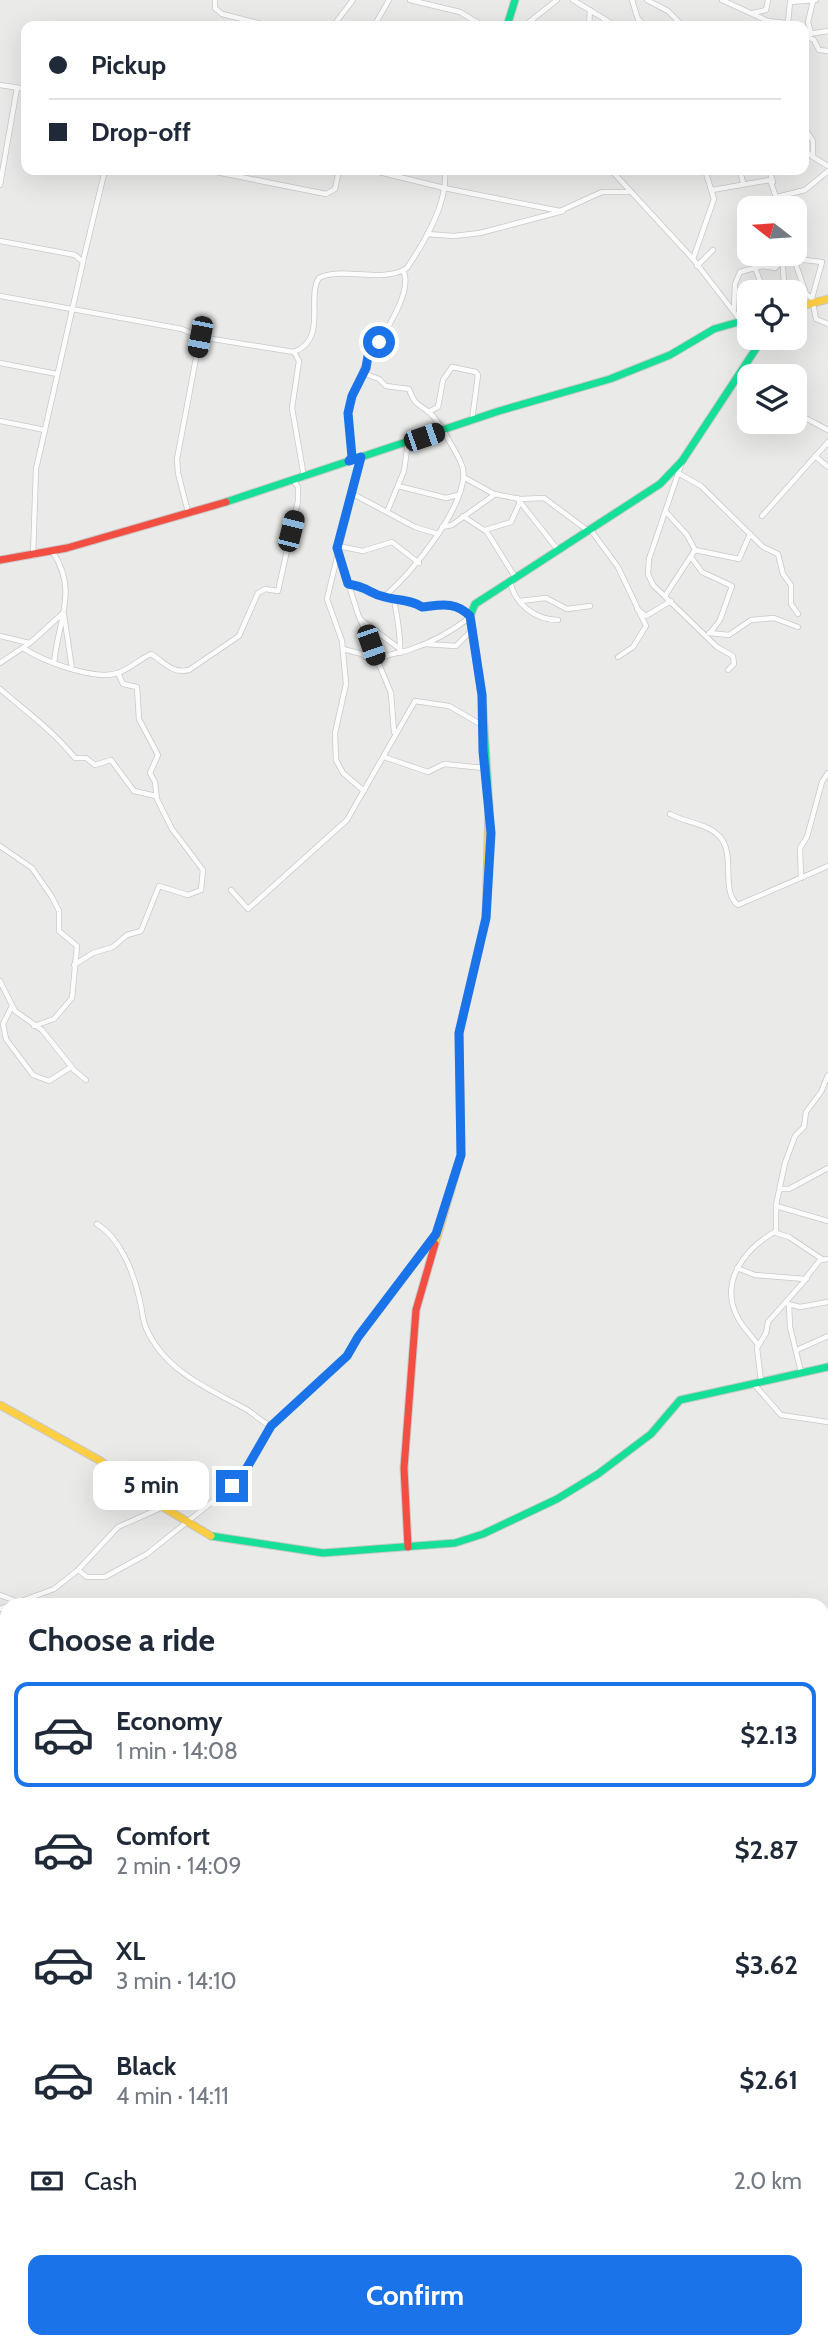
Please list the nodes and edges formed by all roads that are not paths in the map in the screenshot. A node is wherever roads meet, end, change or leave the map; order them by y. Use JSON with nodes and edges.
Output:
{"nodes":[{"id":1,"x":215,"y":0,"type":"edge"},
{"id":2,"x":353,"y":0,"type":"edge"},
{"id":3,"x":389,"y":0,"type":"edge"},
{"id":4,"x":410,"y":0,"type":"edge"},
{"id":5,"x":515,"y":0,"type":"edge"},
{"id":6,"x":557,"y":0,"type":"edge"},
{"id":7,"x":573,"y":0,"type":"edge"},
{"id":8,"x":632,"y":0,"type":"edge"},
{"id":9,"x":648,"y":0,"type":"edge"},
{"id":10,"x":722,"y":0,"type":"edge"},
{"id":11,"x":768,"y":0,"type":"edge"},
{"id":12,"x":815,"y":0,"type":"edge"},
{"id":13,"x":590,"y":10,"type":"junction"},
{"id":14,"x":752,"y":13,"type":"junction"},
{"id":15,"x":250,"y":21,"type":"edge"},
{"id":16,"x":337,"y":21,"type":"edge"},
{"id":17,"x":377,"y":21,"type":"edge"},
{"id":18,"x":475,"y":21,"type":"edge"},
{"id":19,"x":509,"y":21,"type":"edge"},
{"id":20,"x":530,"y":21,"type":"edge"},
{"id":21,"x":589,"y":21,"type":"edge"},
{"id":22,"x":608,"y":21,"type":"edge"},
{"id":23,"x":640,"y":21,"type":"edge"},
{"id":24,"x":678,"y":21,"type":"edge"},
{"id":25,"x":769,"y":21,"type":"edge"},
{"id":26,"x":790,"y":21,"type":"edge"},
{"id":27,"x":808,"y":21,"type":"edge"},
{"id":28,"x":809,"y":26,"type":"edge"},
{"id":29,"x":828,"y":32,"type":"edge"},
{"id":30,"x":811,"y":33,"type":"joint"},
{"id":31,"x":809,"y":38,"type":"edge"},
{"id":32,"x":828,"y":51,"type":"edge"},
{"id":33,"x":0,"y":85,"type":"edge"},
{"id":34,"x":17,"y":88,"type":"junction"},
{"id":35,"x":21,"y":88,"type":"edge"},
{"id":36,"x":809,"y":135,"type":"edge"},
{"id":37,"x":809,"y":154,"type":"edge"},
{"id":38,"x":813,"y":157,"type":"junction"},
{"id":39,"x":828,"y":166,"type":"edge"},
{"id":40,"x":828,"y":171,"type":"edge"},
{"id":41,"x":105,"y":175,"type":"edge"},
{"id":42,"x":231,"y":175,"type":"edge"},
{"id":43,"x":338,"y":175,"type":"edge"},
{"id":44,"x":391,"y":175,"type":"edge"},
{"id":45,"x":444,"y":175,"type":"edge"},
{"id":46,"x":616,"y":175,"type":"edge"},
{"id":47,"x":707,"y":175,"type":"edge"},
{"id":48,"x":741,"y":175,"type":"edge"},
{"id":49,"x":771,"y":175,"type":"edge"},
{"id":50,"x":743,"y":183,"type":"junction"},
{"id":51,"x":773,"y":183,"type":"junction"},
{"id":52,"x":0,"y":184,"type":"edge"},
{"id":53,"x":443,"y":188,"type":"junction"},
{"id":54,"x":712,"y":190,"type":"junction"},
{"id":55,"x":628,"y":192,"type":"junction"},
{"id":56,"x":777,"y":196,"type":"edge"},
{"id":57,"x":781,"y":196,"type":"edge"},
{"id":58,"x":564,"y":210,"type":"junction"},
{"id":59,"x":427,"y":234,"type":"junction"},
{"id":60,"x":0,"y":242,"type":"edge"},
{"id":61,"x":713,"y":250,"type":"dead end"},
{"id":62,"x":693,"y":259,"type":"junction"},
{"id":63,"x":807,"y":259,"type":"edge"},
{"id":64,"x":83,"y":262,"type":"junction"},
{"id":65,"x":697,"y":266,"type":"junction"},
{"id":66,"x":777,"y":266,"type":"edge"},
{"id":67,"x":796,"y":266,"type":"edge"},
{"id":68,"x":755,"y":268,"type":"junction"},
{"id":69,"x":403,"y":271,"type":"junction"},
{"id":70,"x":760,"y":280,"type":"edge"},
{"id":71,"x":0,"y":296,"type":"edge"},
{"id":72,"x":828,"y":299,"type":"edge"},
{"id":73,"x":812,"y":300,"type":"junction"},
{"id":74,"x":807,"y":302,"type":"edge"},
{"id":75,"x":734,"y":309,"type":"junction"},
{"id":76,"x":72,"y":310,"type":"junction"},
{"id":77,"x":737,"y":314,"type":"edge"},
{"id":78,"x":737,"y":321,"type":"edge"},
{"id":79,"x":828,"y":324,"type":"edge"},
{"id":80,"x":200,"y":337,"type":"junction"},
{"id":81,"x":293,"y":352,"type":"junction"},
{"id":82,"x":0,"y":363,"type":"edge"},
{"id":83,"x":363,"y":373,"type":"junction"},
{"id":84,"x":57,"y":374,"type":"junction"},
{"id":85,"x":737,"y":378,"type":"edge"},
{"id":86,"x":428,"y":412,"type":"junction"},
{"id":87,"x":807,"y":419,"type":"edge"},
{"id":88,"x":472,"y":420,"type":"junction"},
{"id":89,"x":0,"y":421,"type":"edge"},
{"id":90,"x":45,"y":430,"type":"junction"},
{"id":91,"x":828,"y":430,"type":"edge"},
{"id":92,"x":441,"y":431,"type":"junction"},
{"id":93,"x":408,"y":442,"type":"junction"},
{"id":94,"x":828,"y":442,"type":"edge"},
{"id":95,"x":816,"y":456,"type":"junction"},
{"id":96,"x":361,"y":457,"type":"junction"},
{"id":97,"x":349,"y":461,"type":"junction"},
{"id":98,"x":682,"y":461,"type":"junction"},
{"id":99,"x":828,"y":467,"type":"edge"},
{"id":100,"x":678,"y":473,"type":"junction"},
{"id":101,"x":304,"y":477,"type":"junction"},
{"id":102,"x":465,"y":478,"type":"junction"},
{"id":103,"x":294,"y":481,"type":"junction"},
{"id":104,"x":398,"y":486,"type":"junction"},
{"id":105,"x":352,"y":494,"type":"junction"},
{"id":106,"x":495,"y":494,"type":"junction"},
{"id":107,"x":458,"y":495,"type":"junction"},
{"id":108,"x":518,"y":500,"type":"junction"},
{"id":109,"x":387,"y":512,"type":"junction"},
{"id":110,"x":188,"y":513,"type":"junction"},
{"id":111,"x":667,"y":513,"type":"junction"},
{"id":112,"x":463,"y":516,"type":"junction"},
{"id":113,"x":762,"y":516,"type":"dead end"},
{"id":114,"x":442,"y":527,"type":"junction"},
{"id":115,"x":589,"y":529,"type":"junction"},
{"id":116,"x":484,"y":530,"type":"junction"},
{"id":117,"x":438,"y":534,"type":"junction"},
{"id":118,"x":751,"y":534,"type":"junction"},
{"id":119,"x":337,"y":547,"type":"junction"},
{"id":120,"x":558,"y":550,"type":"junction"},
{"id":121,"x":695,"y":550,"type":"junction"},
{"id":122,"x":52,"y":551,"type":"junction"},
{"id":123,"x":33,"y":556,"type":"junction"},
{"id":124,"x":691,"y":556,"type":"junction"},
{"id":125,"x":0,"y":560,"type":"edge"},
{"id":126,"x":419,"y":562,"type":"junction"},
{"id":127,"x":513,"y":580,"type":"junction"},
{"id":128,"x":348,"y":584,"type":"junction"},
{"id":129,"x":665,"y":596,"type":"junction"},
{"id":130,"x":383,"y":597,"type":"junction"},
{"id":131,"x":394,"y":599,"type":"junction"},
{"id":132,"x":520,"y":601,"type":"junction"},
{"id":133,"x":671,"y":601,"type":"junction"},
{"id":134,"x":590,"y":606,"type":"dead end"},
{"id":135,"x":637,"y":609,"type":"junction"},
{"id":136,"x":63,"y":612,"type":"junction"},
{"id":137,"x":798,"y":614,"type":"dead end"},
{"id":138,"x":469,"y":617,"type":"junction"},
{"id":139,"x":360,"y":619,"type":"junction"},
{"id":140,"x":558,"y":621,"type":"dead end"},
{"id":141,"x":798,"y":627,"type":"dead end"},
{"id":142,"x":699,"y":628,"type":"junction"},
{"id":143,"x":471,"y":631,"type":"junction"},
{"id":144,"x":710,"y":633,"type":"junction"},
{"id":145,"x":0,"y":636,"type":"edge"},
{"id":146,"x":30,"y":643,"type":"junction"},
{"id":147,"x":425,"y":644,"type":"junction"},
{"id":148,"x":23,"y":648,"type":"junction"},
{"id":149,"x":343,"y":649,"type":"junction"},
{"id":150,"x":400,"y":651,"type":"junction"},
{"id":151,"x":618,"y":657,"type":"dead end"},
{"id":152,"x":376,"y":660,"type":"junction"},
{"id":153,"x":0,"y":663,"type":"edge"},
{"id":154,"x":54,"y":663,"type":"junction"},
{"id":155,"x":72,"y":669,"type":"junction"},
{"id":156,"x":728,"y":670,"type":"dead end"},
{"id":157,"x":118,"y":673,"type":"junction"},
{"id":158,"x":0,"y":689,"type":"edge"},
{"id":159,"x":482,"y":725,"type":"junction"},
{"id":160,"x":394,"y":733,"type":"junction"},
{"id":161,"x":384,"y":757,"type":"junction"},
{"id":162,"x":484,"y":768,"type":"junction"},
{"id":163,"x":828,"y":773,"type":"edge"},
{"id":164,"x":364,"y":791,"type":"junction"},
{"id":165,"x":156,"y":796,"type":"junction"},
{"id":166,"x":670,"y":814,"type":"dead end"},
{"id":167,"x":0,"y":846,"type":"edge"},
{"id":168,"x":828,"y":866,"type":"edge"},
{"id":169,"x":801,"y":878,"type":"junction"},
{"id":170,"x":231,"y":891,"type":"dead end"},
{"id":171,"x":74,"y":965,"type":"junction"},
{"id":172,"x":0,"y":981,"type":"edge"},
{"id":173,"x":12,"y":1006,"type":"junction"},
{"id":174,"x":34,"y":1026,"type":"junction"},
{"id":175,"x":71,"y":1067,"type":"junction"},
{"id":176,"x":828,"y":1075,"type":"edge"},
{"id":177,"x":86,"y":1080,"type":"dead end"},
{"id":178,"x":828,"y":1168,"type":"edge"},
{"id":179,"x":781,"y":1189,"type":"junction"},
{"id":180,"x":776,"y":1206,"type":"junction"},
{"id":181,"x":828,"y":1221,"type":"edge"},
{"id":182,"x":97,"y":1224,"type":"dead end"},
{"id":183,"x":776,"y":1231,"type":"junction"},
{"id":184,"x":436,"y":1234,"type":"junction"},
{"id":185,"x":825,"y":1259,"type":"edge"},
{"id":186,"x":737,"y":1268,"type":"junction"},
{"id":187,"x":807,"y":1278,"type":"junction"},
{"id":188,"x":784,"y":1300,"type":"junction"},
{"id":189,"x":828,"y":1302,"type":"edge"},
{"id":190,"x":789,"y":1305,"type":"junction"},
{"id":191,"x":828,"y":1336,"type":"edge"},
{"id":192,"x":758,"y":1345,"type":"junction"},
{"id":193,"x":797,"y":1350,"type":"junction"},
{"id":194,"x":828,"y":1367,"type":"edge"},
{"id":195,"x":801,"y":1372,"type":"junction"},
{"id":196,"x":757,"y":1382,"type":"junction"},
{"id":197,"x":0,"y":1405,"type":"edge"},
{"id":198,"x":828,"y":1422,"type":"edge"},
{"id":199,"x":271,"y":1426,"type":"junction"},
{"id":200,"x":163,"y":1507,"type":"junction"},
{"id":201,"x":188,"y":1520,"type":"junction"},
{"id":202,"x":408,"y":1546,"type":"junction"},
{"id":203,"x":78,"y":1570,"type":"junction"},
{"id":204,"x":26,"y":1598,"type":"edge"}],
"edges":[{"from":1,"to":15,"type":"street"},
{"from":2,"to":16,"type":"street"},
{"from":3,"to":17,"type":"street"},
{"from":4,"to":18,"type":"street"},
{"from":5,"to":19,"type":"street"},
{"from":6,"to":20,"type":"street"},
{"from":7,"to":13,"type":"street"},
{"from":8,"to":23,"type":"street"},
{"from":9,"to":24,"type":"street"},
{"from":10,"to":14,"type":"street"},
{"from":11,"to":14,"type":"street"},
{"from":12,"to":26,"type":"street"},
{"from":12,"to":27,"type":"street"},
{"from":13,"to":21,"type":"street"},
{"from":13,"to":22,"type":"street"},
{"from":14,"to":25,"type":"street"},
{"from":28,"to":30,"type":"street"},
{"from":29,"to":30,"type":"street"},
{"from":31,"to":32,"type":"street"},
{"from":33,"to":34,"type":"street"},
{"from":34,"to":35,"type":"street"},
{"from":34,"to":52,"type":"street"},
{"from":36,"to":38,"type":"street"},
{"from":37,"to":38,"type":"street"},
{"from":38,"to":39,"type":"street"},
{"from":40,"to":57,"type":"street"},
{"from":41,"to":64,"type":"street"},
{"from":42,"to":43,"type":"street"},
{"from":44,"to":53,"type":"street"},
{"from":45,"to":53,"type":"street"},
{"from":46,"to":55,"type":"street"},
{"from":47,"to":54,"type":"street"},
{"from":48,"to":50,"type":"street"},
{"from":49,"to":51,"type":"street"},
{"from":50,"to":51,"type":"street"},
{"from":50,"to":54,"type":"street"},
{"from":51,"to":56,"type":"street"},
{"from":53,"to":58,"type":"street"},
{"from":53,"to":59,"type":"street"},
{"from":54,"to":62,"type":"street"},
{"from":55,"to":58,"type":"street"},
{"from":55,"to":62,"type":"street"},
{"from":58,"to":59,"type":"street"},
{"from":59,"to":69,"type":"street"},
{"from":60,"to":64,"type":"street"},
{"from":61,"to":65,"type":"street"},
{"from":62,"to":65,"type":"street"},
{"from":63,"to":73,"type":"street"},
{"from":64,"to":76,"type":"street"},
{"from":65,"to":75,"type":"street"},
{"from":66,"to":68,"type":"street"},
{"from":67,"to":73,"type":"street"},
{"from":68,"to":70,"type":"street"},
{"from":68,"to":75,"type":"street"},
{"from":69,"to":81,"type":"street"},
{"from":69,"to":83,"type":"street"},
{"from":71,"to":76,"type":"street"},
{"from":72,"to":73,"type":"street"},
{"from":73,"to":74,"type":"street"},
{"from":73,"to":79,"type":"street"},
{"from":75,"to":77,"type":"street"},
{"from":76,"to":80,"type":"street"},
{"from":76,"to":84,"type":"street"},
{"from":78,"to":88,"type":"street"},
{"from":80,"to":81,"type":"street"},
{"from":80,"to":110,"type":"street"},
{"from":81,"to":101,"type":"street"},
{"from":82,"to":84,"type":"street"},
{"from":83,"to":86,"type":"street"},
{"from":83,"to":97,"type":"street"},
{"from":84,"to":90,"type":"street"},
{"from":85,"to":98,"type":"street"},
{"from":86,"to":88,"type":"street"},
{"from":86,"to":92,"type":"street"},
{"from":87,"to":91,"type":"street"},
{"from":88,"to":92,"type":"street"},
{"from":89,"to":90,"type":"street"},
{"from":90,"to":123,"type":"street"},
{"from":92,"to":93,"type":"street"},
{"from":92,"to":102,"type":"street"},
{"from":93,"to":96,"type":"street"},
{"from":93,"to":104,"type":"street"},
{"from":94,"to":95,"type":"street"},
{"from":95,"to":99,"type":"street"},
{"from":95,"to":113,"type":"street"},
{"from":96,"to":97,"type":"street"},
{"from":96,"to":105,"type":"street"},
{"from":97,"to":101,"type":"street"},
{"from":98,"to":100,"type":"street"},
{"from":98,"to":115,"type":"street"},
{"from":100,"to":111,"type":"street"},
{"from":100,"to":118,"type":"street"},
{"from":101,"to":103,"type":"street"},
{"from":102,"to":106,"type":"street"},
{"from":102,"to":107,"type":"street"},
{"from":103,"to":110,"type":"street"},
{"from":103,"to":157,"type":"street"},
{"from":104,"to":107,"type":"street"},
{"from":104,"to":109,"type":"street"},
{"from":105,"to":109,"type":"street"},
{"from":105,"to":119,"type":"street"},
{"from":106,"to":108,"type":"street"},
{"from":106,"to":112,"type":"street"},
{"from":107,"to":114,"type":"street"},
{"from":108,"to":115,"type":"street"},
{"from":108,"to":116,"type":"street"},
{"from":108,"to":120,"type":"street"},
{"from":109,"to":117,"type":"street"},
{"from":110,"to":122,"type":"street"},
{"from":111,"to":121,"type":"street"},
{"from":111,"to":129,"type":"street"},
{"from":112,"to":114,"type":"street"},
{"from":112,"to":116,"type":"street"},
{"from":114,"to":117,"type":"street"},
{"from":115,"to":120,"type":"street"},
{"from":115,"to":135,"type":"street"},
{"from":116,"to":127,"type":"street"},
{"from":117,"to":126,"type":"street"},
{"from":118,"to":121,"type":"street"},
{"from":118,"to":137,"type":"street"},
{"from":119,"to":126,"type":"street"},
{"from":119,"to":128,"type":"street"},
{"from":119,"to":149,"type":"street"},
{"from":120,"to":127,"type":"street"},
{"from":121,"to":124,"type":"street"},
{"from":122,"to":123,"type":"street"},
{"from":122,"to":136,"type":"street"},
{"from":123,"to":125,"type":"street"},
{"from":124,"to":129,"type":"street"},
{"from":124,"to":144,"type":"street"},
{"from":126,"to":130,"type":"street"},
{"from":127,"to":132,"type":"street"},
{"from":127,"to":138,"type":"street"},
{"from":128,"to":130,"type":"street"},
{"from":128,"to":139,"type":"street"},
{"from":129,"to":133,"type":"street"},
{"from":130,"to":131,"type":"street"},
{"from":131,"to":138,"type":"street"},
{"from":131,"to":150,"type":"street"},
{"from":132,"to":134,"type":"street"},
{"from":132,"to":140,"type":"street"},
{"from":133,"to":135,"type":"street"},
{"from":133,"to":142,"type":"street"},
{"from":135,"to":151,"type":"street"},
{"from":136,"to":146,"type":"street"},
{"from":136,"to":154,"type":"street"},
{"from":136,"to":155,"type":"street"},
{"from":138,"to":143,"type":"street"},
{"from":138,"to":147,"type":"street"},
{"from":139,"to":150,"type":"street"},
{"from":139,"to":152,"type":"street"},
{"from":141,"to":144,"type":"street"},
{"from":142,"to":144,"type":"street"},
{"from":142,"to":156,"type":"street"},
{"from":143,"to":147,"type":"street"},
{"from":143,"to":159,"type":"street"},
{"from":145,"to":146,"type":"street"},
{"from":146,"to":148,"type":"street"},
{"from":147,"to":150,"type":"street"},
{"from":148,"to":153,"type":"street"},
{"from":148,"to":154,"type":"street"},
{"from":149,"to":152,"type":"street"},
{"from":149,"to":164,"type":"street"},
{"from":150,"to":152,"type":"street"},
{"from":152,"to":160,"type":"street"},
{"from":154,"to":155,"type":"street"},
{"from":155,"to":157,"type":"street"},
{"from":157,"to":165,"type":"street"},
{"from":158,"to":165,"type":"street"},
{"from":159,"to":160,"type":"street"},
{"from":159,"to":162,"type":"street"},
{"from":160,"to":161,"type":"street"},
{"from":161,"to":162,"type":"street"},
{"from":161,"to":164,"type":"street"},
{"from":162,"to":184,"type":"street"},
{"from":163,"to":169,"type":"street"},
{"from":164,"to":170,"type":"street"},
{"from":165,"to":171,"type":"street"},
{"from":166,"to":169,"type":"street"},
{"from":167,"to":171,"type":"street"},
{"from":168,"to":169,"type":"street"},
{"from":171,"to":174,"type":"street"},
{"from":172,"to":173,"type":"street"},
{"from":173,"to":174,"type":"street"},
{"from":173,"to":175,"type":"street"},
{"from":174,"to":175,"type":"street"},
{"from":175,"to":177,"type":"street"},
{"from":176,"to":179,"type":"street"},
{"from":178,"to":179,"type":"street"},
{"from":179,"to":180,"type":"street"},
{"from":180,"to":181,"type":"street"},
{"from":180,"to":183,"type":"street"},
{"from":182,"to":199,"type":"street"},
{"from":183,"to":185,"type":"street"},
{"from":183,"to":186,"type":"street"},
{"from":184,"to":199,"type":"street"},
{"from":184,"to":202,"type":"street"},
{"from":185,"to":187,"type":"street"},
{"from":186,"to":187,"type":"street"},
{"from":186,"to":192,"type":"street"},
{"from":187,"to":188,"type":"street"},
{"from":188,"to":190,"type":"street"},
{"from":188,"to":192,"type":"street"},
{"from":189,"to":190,"type":"street"},
{"from":190,"to":193,"type":"street"},
{"from":191,"to":193,"type":"street"},
{"from":192,"to":196,"type":"street"},
{"from":193,"to":195,"type":"street"},
{"from":194,"to":195,"type":"street"},
{"from":195,"to":196,"type":"street"},
{"from":196,"to":198,"type":"street"},
{"from":196,"to":202,"type":"street"},
{"from":197,"to":200,"type":"street"},
{"from":199,"to":201,"type":"street"},
{"from":200,"to":201,"type":"street"},
{"from":200,"to":203,"type":"street"},
{"from":201,"to":202,"type":"street"},
{"from":201,"to":203,"type":"street"},
{"from":203,"to":204,"type":"street"}]}
